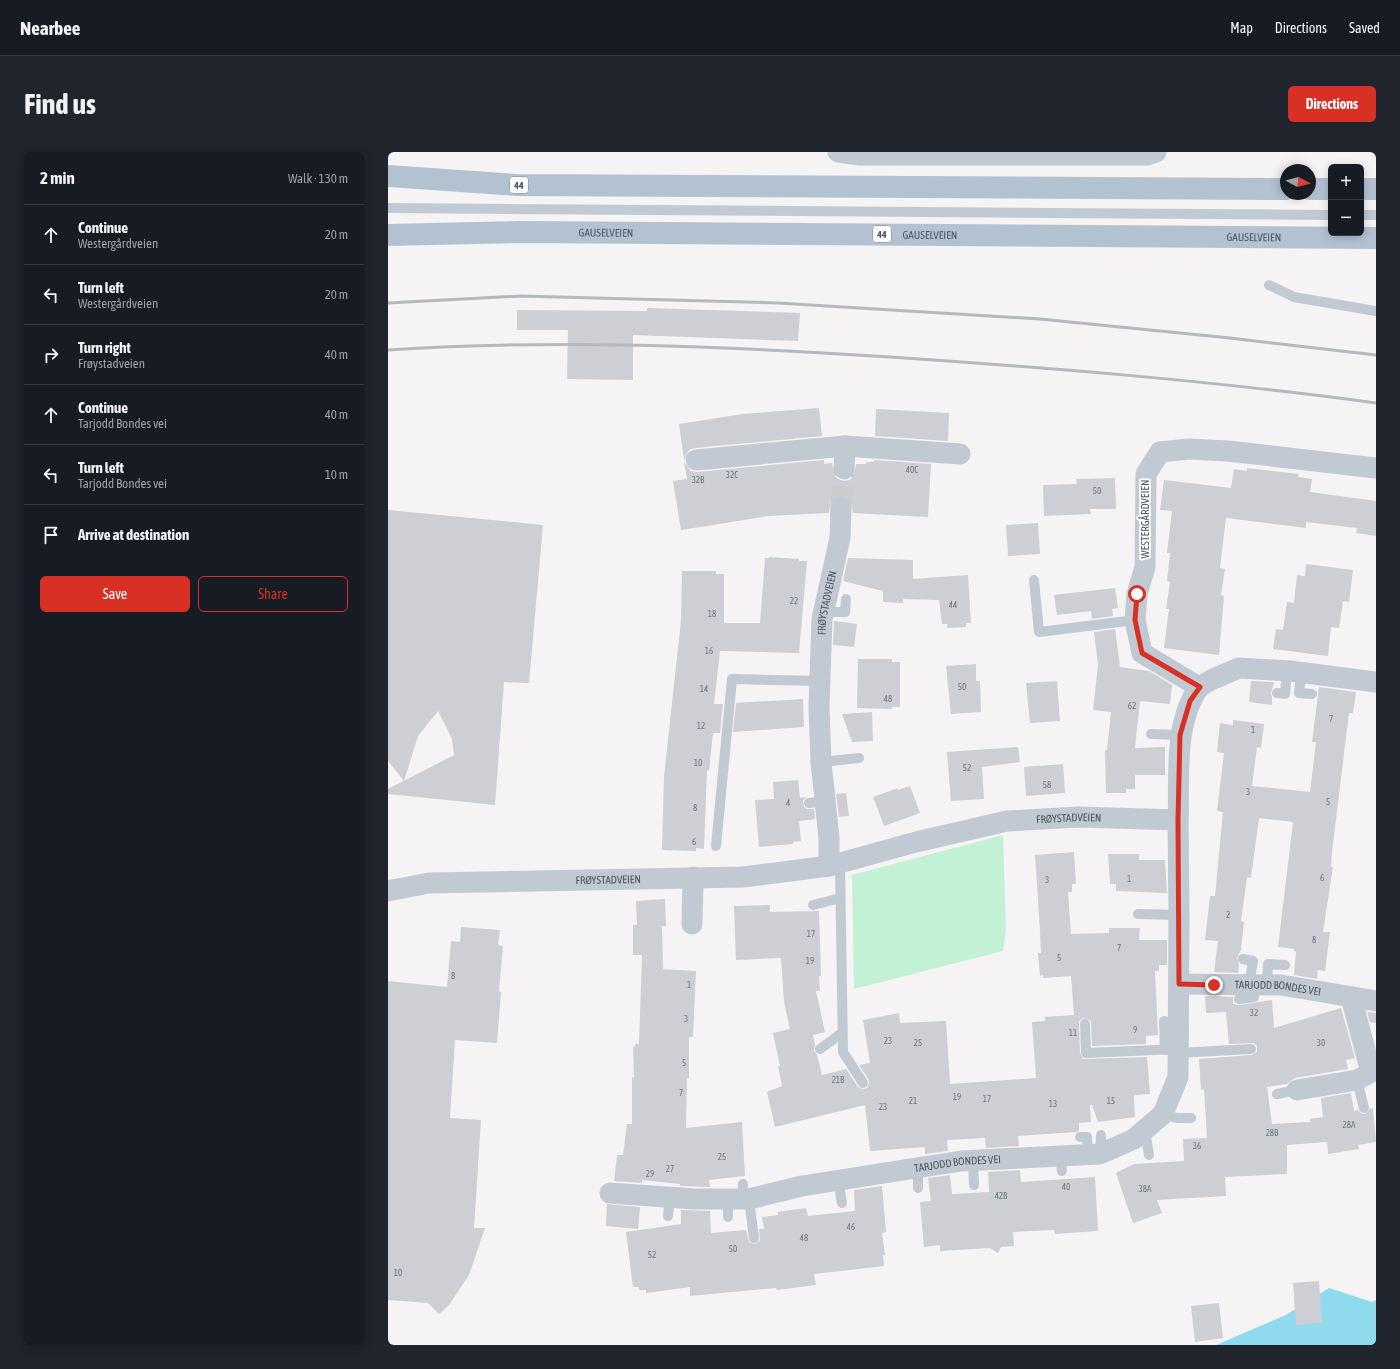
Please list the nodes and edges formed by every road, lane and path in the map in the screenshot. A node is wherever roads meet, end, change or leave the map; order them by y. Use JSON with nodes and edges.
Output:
{"nodes":[{"id":1,"x":838,"y":152,"type":"edge"},
{"id":2,"x":1156,"y":152,"type":"edge"},
{"id":3,"x":388,"y":176,"type":"edge"},
{"id":4,"x":1280,"y":189,"type":"edge"},
{"id":5,"x":1316,"y":189,"type":"edge"},
{"id":6,"x":1328,"y":189,"type":"edge"},
{"id":7,"x":1364,"y":189,"type":"edge"},
{"id":8,"x":1376,"y":189,"type":"edge"},
{"id":9,"x":388,"y":208,"type":"edge"},
{"id":10,"x":1328,"y":214,"type":"edge"},
{"id":11,"x":1364,"y":215,"type":"edge"},
{"id":12,"x":1376,"y":215,"type":"edge"},
{"id":13,"x":388,"y":235,"type":"edge"},
{"id":14,"x":1376,"y":238,"type":"edge"},
{"id":15,"x":1269,"y":285,"type":"dead end"},
{"id":16,"x":1376,"y":311,"type":"edge"},
{"id":17,"x":845,"y":446,"type":"junction"},
{"id":18,"x":960,"y":454,"type":"dead end"},
{"id":19,"x":696,"y":460,"type":"dead end"},
{"id":20,"x":1376,"y":468,"type":"edge"},
{"id":21,"x":844,"y":469,"type":"tunnel mouth"},
{"id":22,"x":841,"y":507,"type":"tunnel mouth"},
{"id":23,"x":1034,"y":580,"type":"dead end"},
{"id":24,"x":846,"y":599,"type":"dead end"},
{"id":25,"x":824,"y":612,"type":"junction"},
{"id":26,"x":1135,"y":620,"type":"junction"},
{"id":27,"x":1294,"y":672,"type":"junction"},
{"id":28,"x":821,"y":681,"type":"junction"},
{"id":29,"x":1376,"y":682,"type":"edge"},
{"id":30,"x":1200,"y":687,"type":"junction"},
{"id":31,"x":1277,"y":693,"type":"dead end"},
{"id":32,"x":1312,"y":694,"type":"dead end"},
{"id":33,"x":1151,"y":734,"type":"dead end"},
{"id":34,"x":1180,"y":735,"type":"junction"},
{"id":35,"x":858,"y":758,"type":"dead end"},
{"id":36,"x":821,"y":762,"type":"junction"},
{"id":37,"x":1178,"y":820,"type":"junction"},
{"id":38,"x":716,"y":846,"type":"dead end"},
{"id":39,"x":834,"y":865,"type":"junction"},
{"id":40,"x":693,"y":877,"type":"junction"},
{"id":41,"x":388,"y":891,"type":"edge"},
{"id":42,"x":840,"y":898,"type":"junction"},
{"id":43,"x":813,"y":905,"type":"dead end"},
{"id":44,"x":1138,"y":914,"type":"dead end"},
{"id":45,"x":1179,"y":915,"type":"junction"},
{"id":46,"x":692,"y":924,"type":"dead end"},
{"id":47,"x":1242,"y":959,"type":"dead end"},
{"id":48,"x":1284,"y":964,"type":"dead end"},
{"id":49,"x":1179,"y":984,"type":"junction"},
{"id":50,"x":1253,"y":988,"type":"junction"},
{"id":51,"x":1351,"y":997,"type":"junction"},
{"id":52,"x":1376,"y":1001,"type":"edge"},
{"id":53,"x":1164,"y":1021,"type":"dead end"},
{"id":54,"x":1085,"y":1024,"type":"dead end"},
{"id":55,"x":842,"y":1033,"type":"junction"},
{"id":56,"x":820,"y":1049,"type":"dead end"},
{"id":57,"x":1251,"y":1049,"type":"dead end"},
{"id":58,"x":1174,"y":1051,"type":"junction"},
{"id":59,"x":1357,"y":1080,"type":"junction"},
{"id":60,"x":863,"y":1083,"type":"dead end"},
{"id":61,"x":1297,"y":1090,"type":"joint"},
{"id":62,"x":1277,"y":1094,"type":"dead end"},
{"id":63,"x":1364,"y":1108,"type":"dead end"},
{"id":64,"x":1163,"y":1114,"type":"junction"},
{"id":65,"x":1191,"y":1118,"type":"dead end"},
{"id":66,"x":1144,"y":1131,"type":"junction"},
{"id":67,"x":1149,"y":1155,"type":"dead end"},
{"id":68,"x":974,"y":1157,"type":"junction"},
{"id":69,"x":921,"y":1163,"type":"junction"},
{"id":70,"x":838,"y":1180,"type":"junction"},
{"id":71,"x":974,"y":1185,"type":"dead end"},
{"id":72,"x":918,"y":1188,"type":"dead end"},
{"id":73,"x":610,"y":1193,"type":"dead end"},
{"id":74,"x":738,"y":1199,"type":"junction"},
{"id":75,"x":842,"y":1203,"type":"dead end"},
{"id":76,"x":754,"y":1238,"type":"dead end"}],
"edges":[{"from":1,"to":2,"type":"street"},
{"from":3,"to":4,"type":"main road","number":"44"},
{"from":5,"to":6,"type":"main road"},
{"from":7,"to":8,"type":"main road"},
{"from":9,"to":10,"type":"lane"},
{"from":11,"to":12,"type":"lane"},
{"from":13,"to":14,"type":"main road","name":"GAUSELVEIEN","number":"44"},
{"from":15,"to":16,"type":"lane"},
{"from":17,"to":18,"type":"street"},
{"from":17,"to":19,"type":"street"},
{"from":17,"to":21,"type":"street"},
{"from":20,"to":26,"type":"street","name":"WESTERGÅRDVEIEN"},
{"from":22,"to":25,"type":"street","name":"FRØYSTADVEIEN"},
{"from":23,"to":26,"type":"lane"},
{"from":24,"to":25,"type":"lane"},
{"from":25,"to":28,"type":"street","name":"FRØYSTADVEIEN"},
{"from":26,"to":30,"type":"street","name":"WESTERGÅRDVEIEN"},
{"from":27,"to":29,"type":"street"},
{"from":27,"to":30,"type":"street"},
{"from":27,"to":31,"type":"lane"},
{"from":27,"to":32,"type":"lane"},
{"from":28,"to":36,"type":"street","name":"FRØYSTADVEIEN"},
{"from":28,"to":38,"type":"lane"},
{"from":30,"to":34,"type":"street"},
{"from":33,"to":34,"type":"lane"},
{"from":34,"to":37,"type":"street"},
{"from":35,"to":36,"type":"lane"},
{"from":36,"to":39,"type":"street","name":"FRØYSTADVEIEN"},
{"from":37,"to":39,"type":"street","name":"FRØYSTADVEIEN"},
{"from":37,"to":45,"type":"street","name":"TARJODD BONDES VEI"},
{"from":39,"to":40,"type":"street","name":"FRØYSTADVEIEN"},
{"from":39,"to":42,"type":"lane"},
{"from":40,"to":41,"type":"street","name":"FRØYSTADVEIEN"},
{"from":40,"to":46,"type":"street"},
{"from":42,"to":43,"type":"lane"},
{"from":42,"to":55,"type":"lane"},
{"from":44,"to":45,"type":"lane"},
{"from":45,"to":49,"type":"street","name":"TARJODD BONDES VEI"},
{"from":47,"to":50,"type":"lane"},
{"from":48,"to":50,"type":"lane"},
{"from":49,"to":50,"type":"street","name":"TARJODD BONDES VEI"},
{"from":49,"to":58,"type":"street","name":"TARJODD BONDES VEI"},
{"from":50,"to":51,"type":"street","name":"TARJODD BONDES VEI"},
{"from":51,"to":52,"type":"street","name":"TARJODD BONDES VEI"},
{"from":51,"to":59,"type":"street"},
{"from":53,"to":58,"type":"lane"},
{"from":54,"to":58,"type":"lane"},
{"from":55,"to":56,"type":"lane"},
{"from":55,"to":60,"type":"lane"},
{"from":57,"to":58,"type":"lane"},
{"from":58,"to":64,"type":"street","name":"TARJODD BONDES VEI"},
{"from":59,"to":61,"type":"street"},
{"from":59,"to":63,"type":"lane"},
{"from":61,"to":62,"type":"lane"},
{"from":64,"to":65,"type":"lane"},
{"from":64,"to":66,"type":"street","name":"TARJODD BONDES VEI"},
{"from":66,"to":67,"type":"lane"},
{"from":66,"to":68,"type":"street","name":"TARJODD BONDES VEI"},
{"from":68,"to":69,"type":"street","name":"TARJODD BONDES VEI"},
{"from":68,"to":71,"type":"lane"},
{"from":69,"to":70,"type":"street","name":"TARJODD BONDES VEI"},
{"from":69,"to":72,"type":"lane"},
{"from":70,"to":74,"type":"street","name":"TARJODD BONDES VEI"},
{"from":70,"to":75,"type":"lane"},
{"from":73,"to":74,"type":"street","name":"TARJODD BONDES VEI"},
{"from":74,"to":76,"type":"lane"}]}
